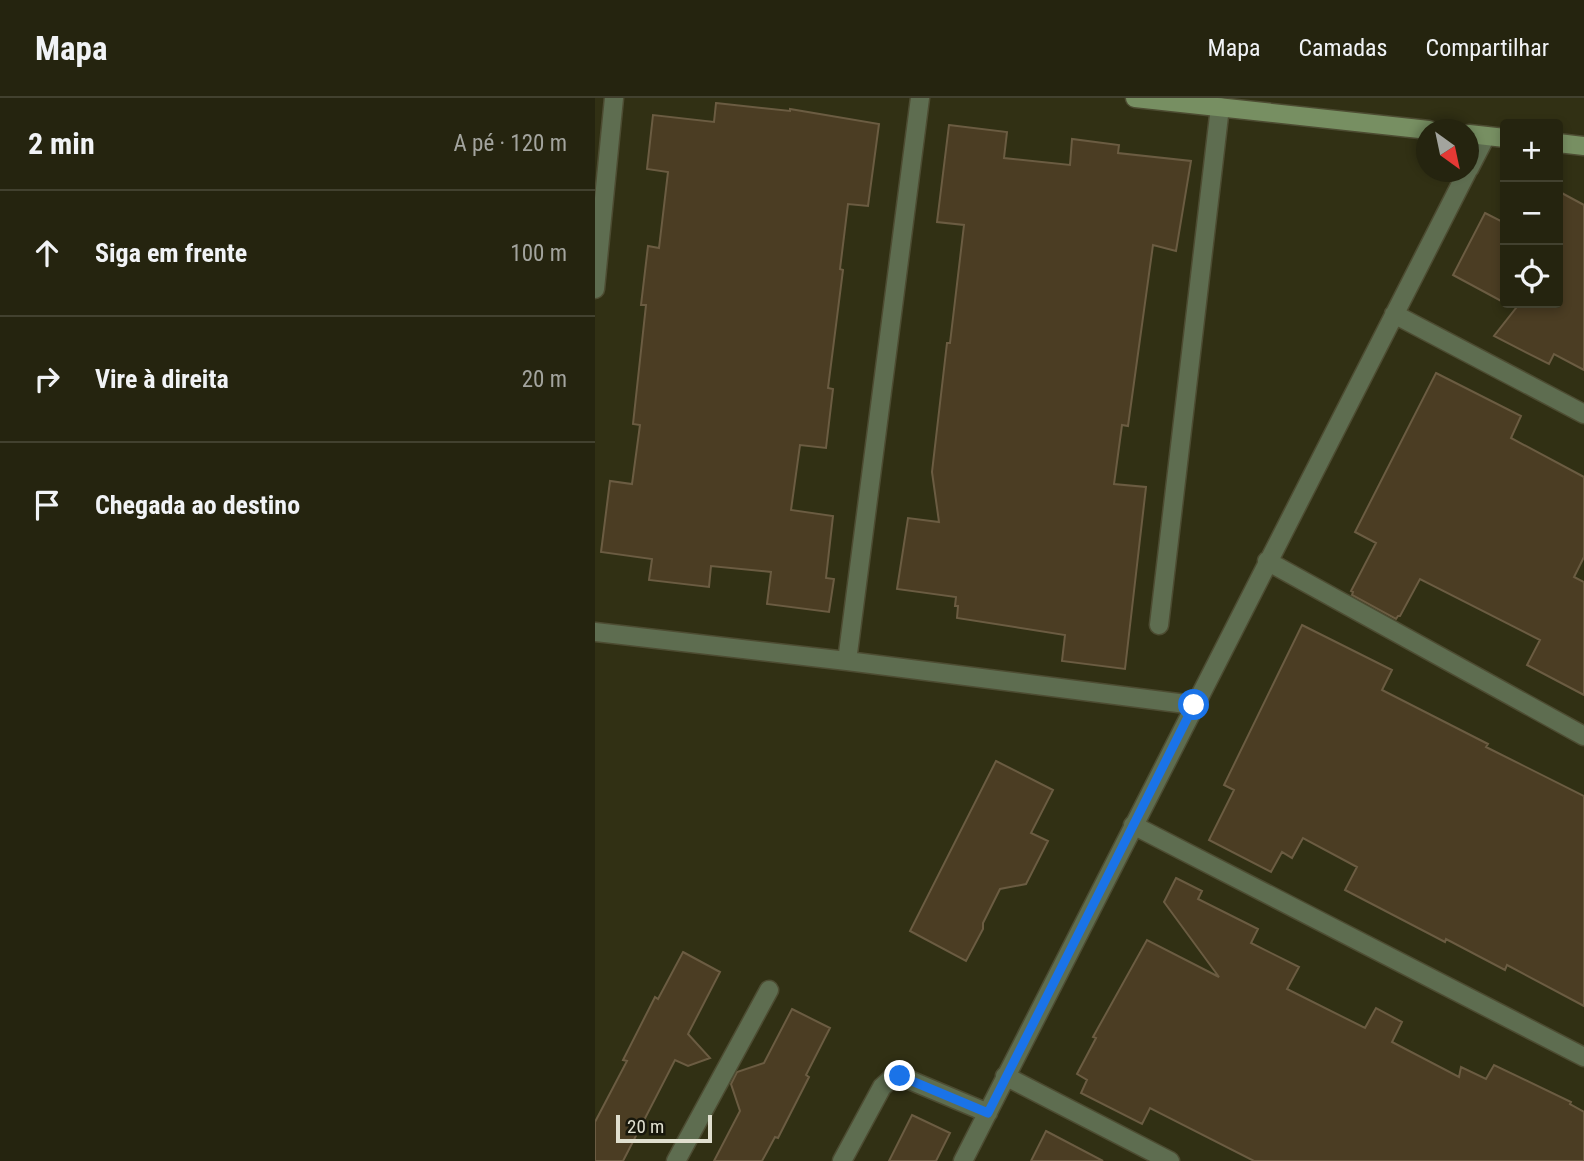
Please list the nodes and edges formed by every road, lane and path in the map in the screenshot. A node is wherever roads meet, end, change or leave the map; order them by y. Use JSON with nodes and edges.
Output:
{"nodes":[{"id":1,"x":614,"y":98,"type":"edge"},
{"id":2,"x":920,"y":98,"type":"edge"},
{"id":3,"x":1135,"y":98,"type":"edge"},
{"id":4,"x":1220,"y":107,"type":"junction"},
{"id":5,"x":1416,"y":129,"type":"edge"},
{"id":6,"x":1479,"y":135,"type":"edge"},
{"id":7,"x":1500,"y":137,"type":"edge"},
{"id":8,"x":1563,"y":144,"type":"edge"},
{"id":9,"x":1584,"y":146,"type":"edge"},
{"id":10,"x":1462,"y":182,"type":"edge"},
{"id":11,"x":595,"y":289,"type":"edge"},
{"id":12,"x":1394,"y":314,"type":"junction"},
{"id":13,"x":1584,"y":414,"type":"edge"},
{"id":14,"x":1267,"y":561,"type":"junction"},
{"id":15,"x":1159,"y":625,"type":"dead end"},
{"id":16,"x":595,"y":632,"type":"edge"},
{"id":17,"x":847,"y":661,"type":"junction"},
{"id":18,"x":1194,"y":705,"type":"junction"},
{"id":19,"x":1584,"y":736,"type":"edge"},
{"id":20,"x":1133,"y":825,"type":"junction"},
{"id":21,"x":769,"y":990,"type":"dead end"},
{"id":22,"x":1584,"y":1057,"type":"edge"},
{"id":23,"x":1006,"y":1076,"type":"junction"},
{"id":24,"x":988,"y":1113,"type":"junction"},
{"id":25,"x":676,"y":1161,"type":"edge"},
{"id":26,"x":842,"y":1161,"type":"edge"},
{"id":27,"x":963,"y":1161,"type":"edge"},
{"id":28,"x":1170,"y":1161,"type":"edge"}],
"edges":[{"from":1,"to":11,"type":"street"},
{"from":2,"to":17,"type":"street"},
{"from":3,"to":4,"type":"street"},
{"from":4,"to":5,"type":"street"},
{"from":4,"to":15,"type":"street"},
{"from":6,"to":7,"type":"street"},
{"from":8,"to":9,"type":"street"},
{"from":10,"to":12,"type":"street"},
{"from":12,"to":13,"type":"street"},
{"from":12,"to":14,"type":"street"},
{"from":14,"to":18,"type":"street"},
{"from":14,"to":19,"type":"street"},
{"from":16,"to":17,"type":"street"},
{"from":17,"to":18,"type":"street"},
{"from":18,"to":20,"type":"street"},
{"from":20,"to":22,"type":"street"},
{"from":20,"to":23,"type":"street"},
{"from":21,"to":25,"type":"street"},
{"from":23,"to":24,"type":"street"},
{"from":23,"to":28,"type":"street"},
{"from":24,"to":26,"type":"street"},
{"from":24,"to":27,"type":"street"}]}
